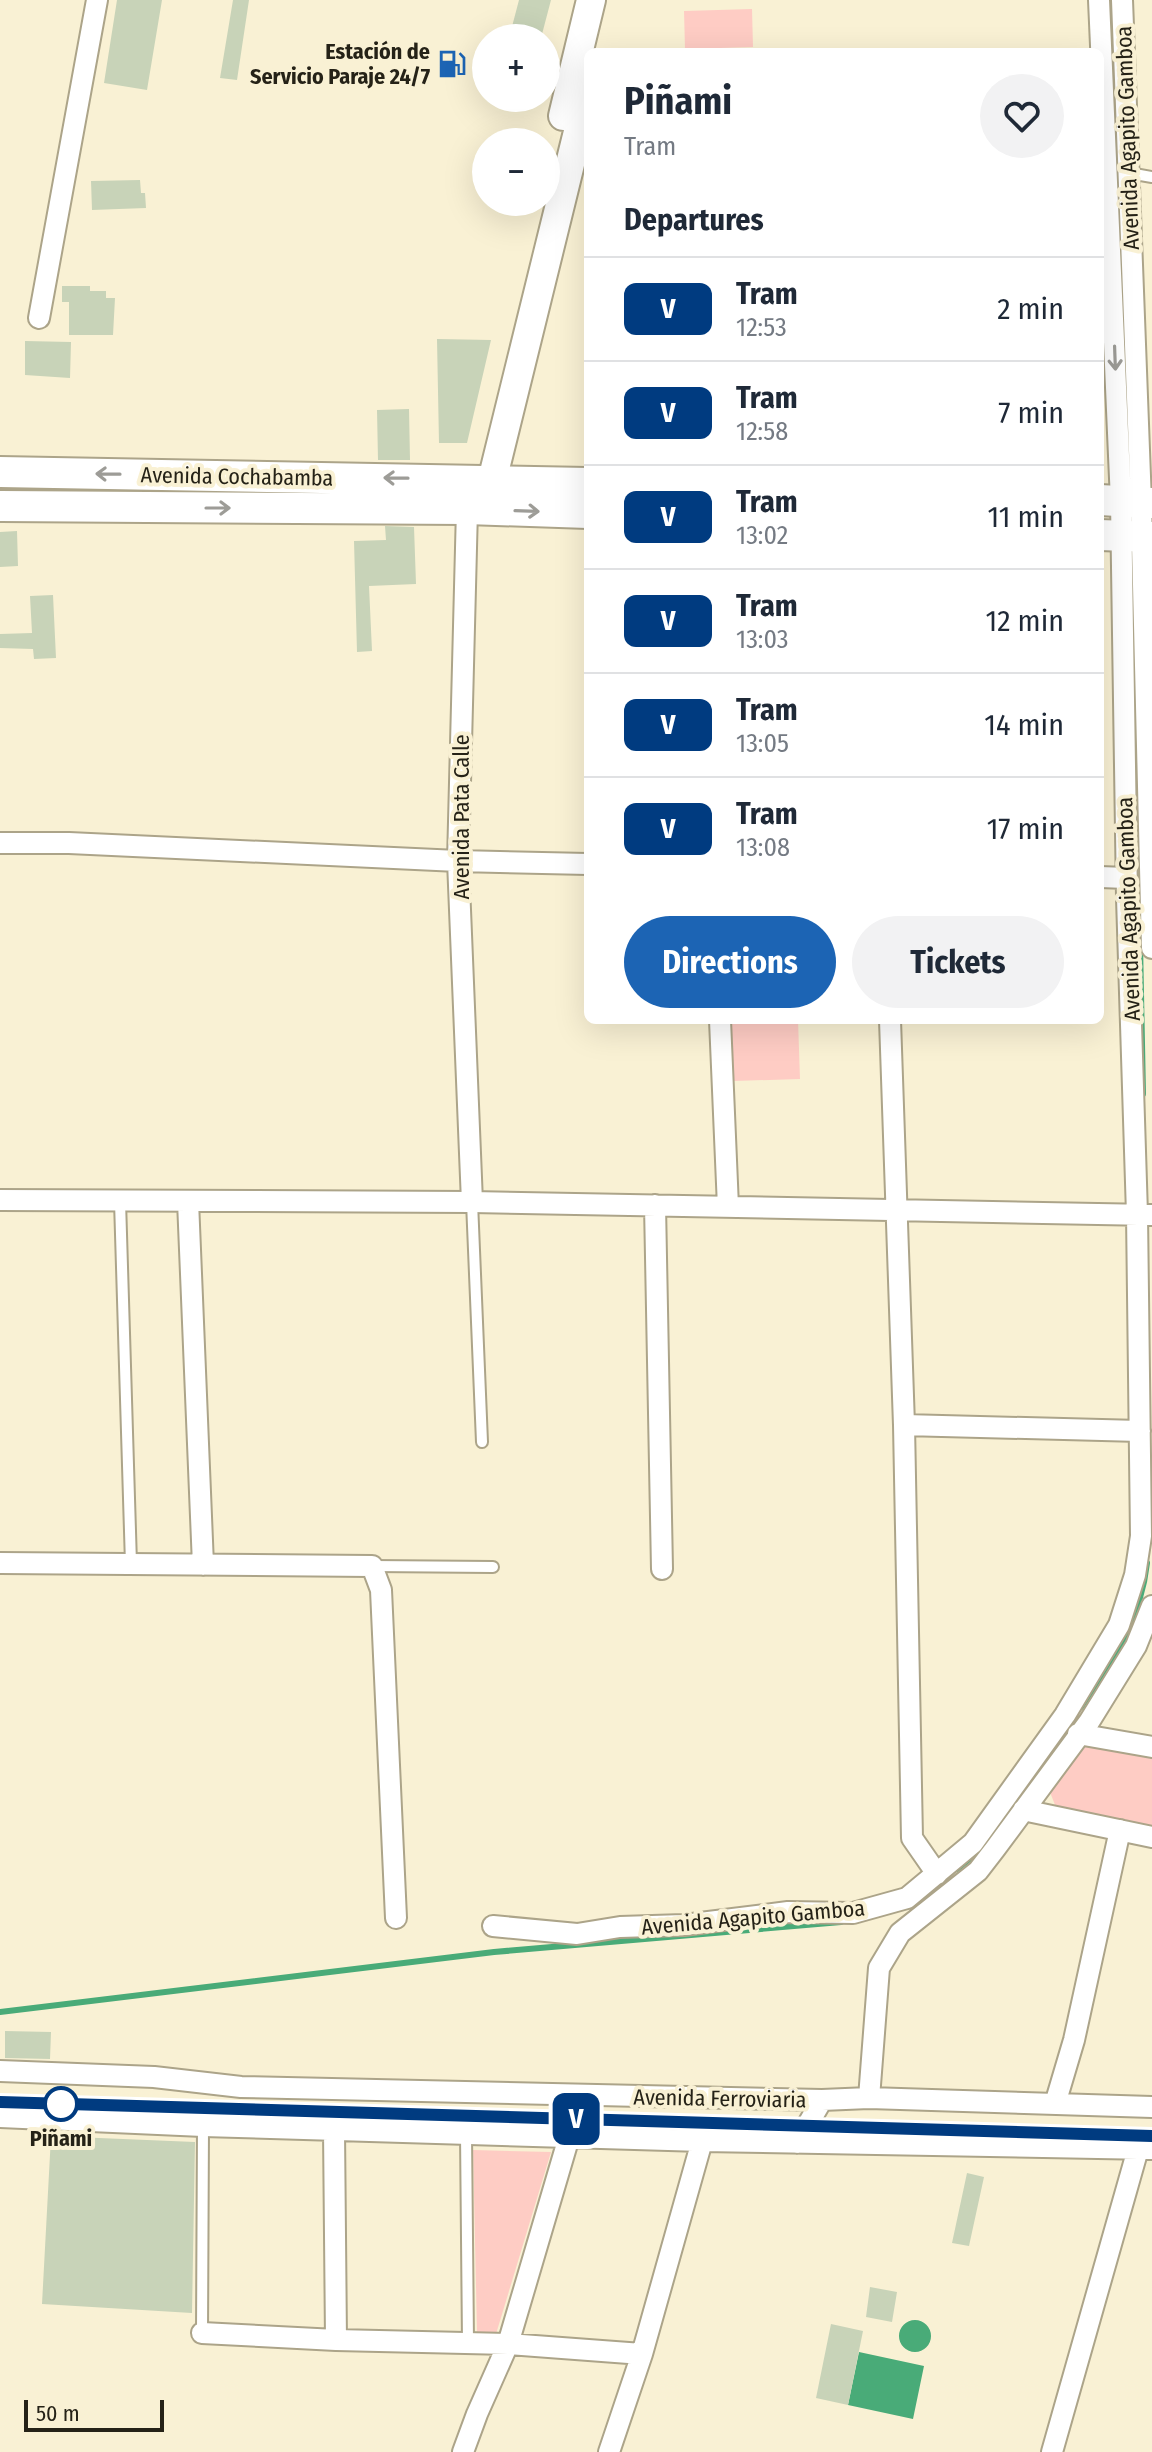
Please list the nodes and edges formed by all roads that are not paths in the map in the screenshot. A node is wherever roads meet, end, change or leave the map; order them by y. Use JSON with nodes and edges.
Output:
{"nodes":[{"id":1,"x":97,"y":0,"type":"edge"},
{"id":2,"x":591,"y":0,"type":"edge"},
{"id":3,"x":611,"y":0,"type":"edge"},
{"id":4,"x":1099,"y":0,"type":"edge"},
{"id":5,"x":1122,"y":0,"type":"edge"},
{"id":6,"x":599,"y":48,"type":"edge"},
{"id":7,"x":1100,"y":48,"type":"edge"},
{"id":8,"x":584,"y":124,"type":"edge"},
{"id":9,"x":560,"y":128,"type":"edge"},
{"id":10,"x":1104,"y":128,"type":"edge"},
{"id":11,"x":1127,"y":128,"type":"junction"},
{"id":12,"x":1104,"y":143,"type":"edge"},
{"id":13,"x":581,"y":149,"type":"edge"},
{"id":14,"x":1129,"y":173,"type":"junction"},
{"id":15,"x":1152,"y":177,"type":"edge"},
{"id":16,"x":539,"y":216,"type":"edge"},
{"id":17,"x":39,"y":318,"type":"dead end"},
{"id":18,"x":0,"y":472,"type":"edge"},
{"id":19,"x":584,"y":483,"type":"edge"},
{"id":20,"x":480,"y":495,"type":"junction"},
{"id":21,"x":1128,"y":502,"type":"edge"},
{"id":22,"x":0,"y":506,"type":"edge"},
{"id":23,"x":584,"y":512,"type":"edge"},
{"id":24,"x":1129,"y":536,"type":"edge"},
{"id":25,"x":0,"y":843,"type":"edge"},
{"id":26,"x":458,"y":861,"type":"junction"},
{"id":27,"x":584,"y":864,"type":"edge"},
{"id":28,"x":1104,"y":877,"type":"edge"},
{"id":29,"x":1126,"y":878,"type":"junction"},
{"id":30,"x":1152,"y":948,"type":"edge"},
{"id":31,"x":720,"y":1024,"type":"edge"},
{"id":32,"x":890,"y":1024,"type":"edge"},
{"id":33,"x":0,"y":1200,"type":"edge"},
{"id":34,"x":120,"y":1201,"type":"junction"},
{"id":35,"x":188,"y":1201,"type":"junction"},
{"id":36,"x":472,"y":1202,"type":"junction"},
{"id":37,"x":655,"y":1205,"type":"junction"},
{"id":38,"x":728,"y":1207,"type":"junction"},
{"id":39,"x":896,"y":1210,"type":"junction"},
{"id":40,"x":1145,"y":1215,"type":"edge"},
{"id":41,"x":904,"y":1425,"type":"junction"},
{"id":42,"x":1140,"y":1431,"type":"junction"},
{"id":43,"x":482,"y":1442,"type":"dead end"},
{"id":44,"x":0,"y":1563,"type":"edge"},
{"id":45,"x":131,"y":1564,"type":"junction"},
{"id":46,"x":203,"y":1565,"type":"junction"},
{"id":47,"x":372,"y":1566,"type":"junction"},
{"id":48,"x":493,"y":1567,"type":"dead end"},
{"id":49,"x":662,"y":1569,"type":"dead end"},
{"id":50,"x":1152,"y":1606,"type":"edge"},
{"id":51,"x":1078,"y":1734,"type":"junction"},
{"id":52,"x":1152,"y":1747,"type":"edge"},
{"id":53,"x":1023,"y":1810,"type":"junction"},
{"id":54,"x":1120,"y":1830,"type":"junction"},
{"id":55,"x":1152,"y":1837,"type":"edge"},
{"id":56,"x":937,"y":1874,"type":"junction"},
{"id":57,"x":396,"y":1918,"type":"dead end"},
{"id":58,"x":493,"y":1926,"type":"dead end"},
{"id":59,"x":0,"y":2071,"type":"edge"},
{"id":60,"x":869,"y":2098,"type":"junction"},
{"id":61,"x":822,"y":2100,"type":"junction"},
{"id":62,"x":1055,"y":2104,"type":"junction"},
{"id":63,"x":1152,"y":2107,"type":"edge"},
{"id":64,"x":0,"y":2117,"type":"edge"},
{"id":65,"x":203,"y":2126,"type":"junction"},
{"id":66,"x":334,"y":2130,"type":"junction"},
{"id":67,"x":466,"y":2134,"type":"junction"},
{"id":68,"x":569,"y":2137,"type":"junction"},
{"id":69,"x":702,"y":2141,"type":"junction"},
{"id":70,"x":797,"y":2143,"type":"junction"},
{"id":71,"x":1145,"y":2149,"type":"edge"},
{"id":72,"x":202,"y":2333,"type":"joint"},
{"id":73,"x":336,"y":2340,"type":"junction"},
{"id":74,"x":468,"y":2342,"type":"junction"},
{"id":75,"x":508,"y":2344,"type":"junction"},
{"id":76,"x":642,"y":2354,"type":"junction"},
{"id":77,"x":463,"y":2452,"type":"edge"},
{"id":78,"x":609,"y":2452,"type":"edge"},
{"id":79,"x":1052,"y":2452,"type":"edge"}],
"edges":[{"from":1,"to":17,"type":"street"},
{"from":2,"to":9,"type":"street"},
{"from":3,"to":6,"type":"street"},
{"from":4,"to":7,"type":"street","name":"Avenida Agapito Gamboa"},
{"from":5,"to":11,"type":"street","name":"Avenida Agapito Gamboa"},
{"from":8,"to":13,"type":"street","name":"Avenida Pata Calle"},
{"from":10,"to":11,"type":"street"},
{"from":11,"to":14,"type":"street","name":"Avenida Agapito Gamboa"},
{"from":12,"to":21,"type":"street","name":"Avenida Agapito Gamboa","one_way":true},
{"from":13,"to":20,"type":"street","name":"Avenida Pata Calle"},
{"from":14,"to":15,"type":"lane"},
{"from":14,"to":21,"type":"street","name":"Avenida Agapito Gamboa"},
{"from":16,"to":20,"type":"street","name":"Avenida Pata Calle"},
{"from":20,"to":18,"type":"main road","name":"Avenida Cochabamba","one_way":true},
{"from":19,"to":20,"type":"main road"},
{"from":22,"to":20,"type":"main road","name":"Avenida Cochabamba","one_way":true},
{"from":20,"to":23,"type":"main road","one_way":true},
{"from":20,"to":26,"type":"street","name":"Avenida Pata Calle"},
{"from":21,"to":24,"type":"street","name":"Avenida Agapito Gamboa"},
{"from":24,"to":29,"type":"street","name":"Avenida Agapito Gamboa"},
{"from":24,"to":30,"type":"street","name":"Avenida Agapito Gamboa"},
{"from":25,"to":26,"type":"street"},
{"from":26,"to":27,"type":"street"},
{"from":26,"to":36,"type":"street","name":"Avenida Pata Calle"},
{"from":28,"to":29,"type":"street"},
{"from":29,"to":40,"type":"street","name":"Avenida Agapito Gamboa"},
{"from":31,"to":38,"type":"street"},
{"from":32,"to":39,"type":"street"},
{"from":33,"to":34,"type":"street"},
{"from":34,"to":35,"type":"street"},
{"from":34,"to":45,"type":"lane"},
{"from":35,"to":36,"type":"street"},
{"from":35,"to":46,"type":"street"},
{"from":36,"to":37,"type":"street"},
{"from":36,"to":43,"type":"lane","name":"Avenida Pata Calle"},
{"from":37,"to":38,"type":"street"},
{"from":37,"to":49,"type":"street"},
{"from":38,"to":39,"type":"street"},
{"from":39,"to":40,"type":"street"},
{"from":39,"to":41,"type":"street"},
{"from":40,"to":42,"type":"street","name":"Avenida Agapito Gamboa"},
{"from":41,"to":42,"type":"street"},
{"from":41,"to":56,"type":"street"},
{"from":42,"to":56,"type":"street","name":"Avenida Agapito Gamboa"},
{"from":44,"to":45,"type":"street"},
{"from":45,"to":46,"type":"street"},
{"from":46,"to":47,"type":"street"},
{"from":47,"to":48,"type":"lane"},
{"from":47,"to":57,"type":"street"},
{"from":50,"to":51,"type":"street"},
{"from":51,"to":52,"type":"street"},
{"from":51,"to":53,"type":"street"},
{"from":53,"to":54,"type":"street"},
{"from":53,"to":60,"type":"street"},
{"from":54,"to":55,"type":"street"},
{"from":54,"to":62,"type":"street"},
{"from":56,"to":58,"type":"street","name":"Avenida Agapito Gamboa"},
{"from":59,"to":61,"type":"street","name":"Avenida Ferroviaria"},
{"from":60,"to":61,"type":"street","name":"Avenida Ferroviaria"},
{"from":60,"to":62,"type":"street","name":"Avenida Ferroviaria"},
{"from":61,"to":70,"type":"street"},
{"from":62,"to":63,"type":"street","name":"Avenida Ferroviaria"},
{"from":64,"to":65,"type":"street","name":"Avenida Ferroviaria"},
{"from":65,"to":66,"type":"street","name":"Avenida Ferroviaria"},
{"from":65,"to":72,"type":"lane"},
{"from":66,"to":67,"type":"street","name":"Avenida Ferroviaria"},
{"from":66,"to":73,"type":"street"},
{"from":67,"to":68,"type":"street","name":"Avenida Ferroviaria"},
{"from":67,"to":74,"type":"lane"},
{"from":68,"to":69,"type":"street","name":"Avenida Ferroviaria"},
{"from":68,"to":75,"type":"street"},
{"from":69,"to":70,"type":"street","name":"Avenida Ferroviaria"},
{"from":69,"to":76,"type":"street"},
{"from":70,"to":71,"type":"street","name":"Avenida Ferroviaria"},
{"from":71,"to":79,"type":"street"},
{"from":72,"to":73,"type":"street"},
{"from":73,"to":74,"type":"street"},
{"from":74,"to":75,"type":"street"},
{"from":75,"to":76,"type":"street"},
{"from":75,"to":77,"type":"street"},
{"from":76,"to":78,"type":"street"}]}
